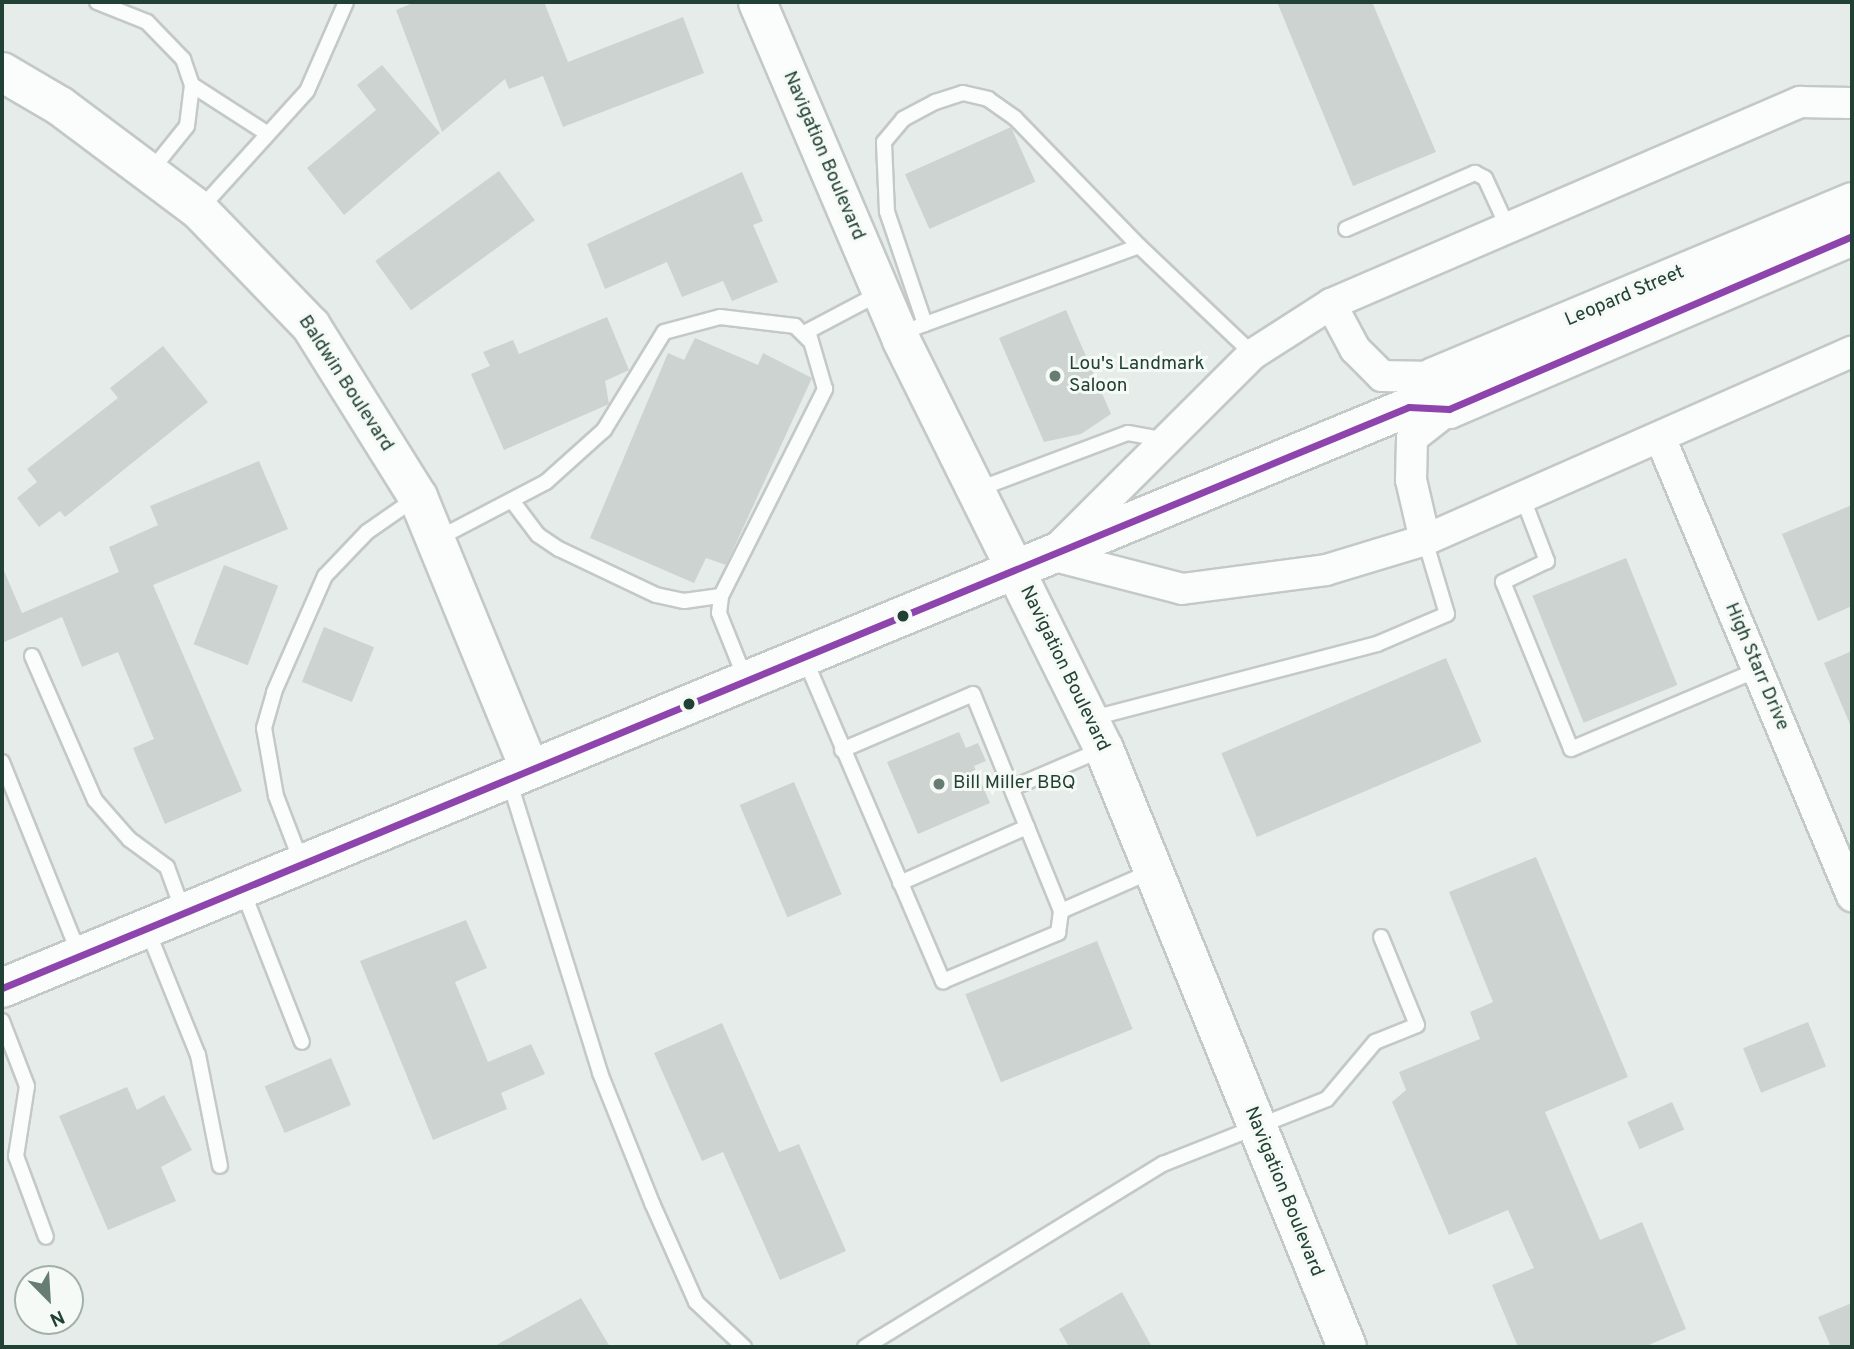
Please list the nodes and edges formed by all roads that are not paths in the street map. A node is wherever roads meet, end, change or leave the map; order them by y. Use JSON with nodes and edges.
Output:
{"nodes":[{"id":1,"x":97,"y":2,"type":"edge"},
{"id":2,"x":346,"y":2,"type":"edge"},
{"id":3,"x":757,"y":2,"type":"edge"},
{"id":4,"x":2,"y":72,"type":"edge"},
{"id":5,"x":192,"y":85,"type":"junction"},
{"id":6,"x":1852,"y":103,"type":"edge"},
{"id":7,"x":268,"y":134,"type":"junction"},
{"id":8,"x":149,"y":173,"type":"junction"},
{"id":9,"x":199,"y":210,"type":"junction"},
{"id":10,"x":1840,"y":224,"type":"edge"},
{"id":11,"x":1508,"y":228,"type":"junction"},
{"id":12,"x":1346,"y":229,"type":"dead end"},
{"id":13,"x":1139,"y":246,"type":"junction"},
{"id":14,"x":881,"y":293,"type":"junction"},
{"id":15,"x":1331,"y":304,"type":"junction"},
{"id":16,"x":912,"y":329,"type":"junction"},
{"id":17,"x":809,"y":340,"type":"junction"},
{"id":18,"x":1852,"y":352,"type":"edge"},
{"id":19,"x":1253,"y":354,"type":"junction"},
{"id":20,"x":1442,"y":393,"type":"junction"},
{"id":21,"x":1660,"y":437,"type":"junction"},
{"id":22,"x":1166,"y":439,"type":"junction"},
{"id":23,"x":975,"y":490,"type":"junction"},
{"id":24,"x":1522,"y":496,"type":"junction"},
{"id":25,"x":418,"y":497,"type":"junction"},
{"id":26,"x":513,"y":502,"type":"junction"},
{"id":27,"x":436,"y":540,"type":"junction"},
{"id":28,"x":1425,"y":540,"type":"junction"},
{"id":29,"x":1051,"y":555,"type":"junction"},
{"id":30,"x":1015,"y":570,"type":"junction"},
{"id":31,"x":721,"y":596,"type":"junction"},
{"id":32,"x":32,"y":656,"type":"dead end"},
{"id":33,"x":803,"y":656,"type":"junction"},
{"id":34,"x":1757,"y":670,"type":"junction"},
{"id":35,"x":746,"y":680,"type":"junction"},
{"id":36,"x":1098,"y":734,"type":"junction"},
{"id":37,"x":842,"y":750,"type":"junction"},
{"id":38,"x":2,"y":762,"type":"edge"},
{"id":39,"x":519,"y":772,"type":"junction"},
{"id":40,"x":1012,"y":788,"type":"junction"},
{"id":41,"x":1027,"y":827,"type":"junction"},
{"id":42,"x":301,"y":863,"type":"junction"},
{"id":43,"x":1153,"y":870,"type":"junction"},
{"id":44,"x":900,"y":883,"type":"junction"},
{"id":45,"x":241,"y":888,"type":"junction"},
{"id":46,"x":1852,"y":896,"type":"edge"},
{"id":47,"x":1061,"y":911,"type":"junction"},
{"id":48,"x":183,"y":912,"type":"junction"},
{"id":49,"x":146,"y":928,"type":"junction"},
{"id":50,"x":1381,"y":937,"type":"dead end"},
{"id":51,"x":80,"y":956,"type":"junction"},
{"id":52,"x":2,"y":988,"type":"edge"},
{"id":53,"x":2,"y":1021,"type":"edge"},
{"id":54,"x":302,"y":1042,"type":"dead end"},
{"id":55,"x":1257,"y":1129,"type":"junction"},
{"id":56,"x":220,"y":1166,"type":"dead end"},
{"id":57,"x":46,"y":1237,"type":"dead end"},
{"id":58,"x":744,"y":1347,"type":"edge"},
{"id":59,"x":865,"y":1347,"type":"edge"},
{"id":60,"x":1348,"y":1347,"type":"edge"}],
"edges":[{"from":1,"to":5,"type":"lane"},
{"from":2,"to":7,"type":"lane"},
{"from":3,"to":14,"type":"street","name":"Navigation Boulevard"},
{"from":4,"to":8,"type":"main road","name":"Baldwin Boulevard"},
{"from":5,"to":7,"type":"lane"},
{"from":5,"to":8,"type":"lane"},
{"from":6,"to":11,"type":"street"},
{"from":7,"to":9,"type":"lane"},
{"from":8,"to":9,"type":"main road","name":"Baldwin Boulevard"},
{"from":9,"to":25,"type":"main road","name":"Baldwin Boulevard"},
{"from":10,"to":20,"type":"main road","name":"Leopard Street"},
{"from":11,"to":12,"type":"lane"},
{"from":11,"to":15,"type":"street"},
{"from":13,"to":16,"type":"lane"},
{"from":13,"to":16,"type":"lane"},
{"from":13,"to":19,"type":"lane"},
{"from":14,"to":16,"type":"street","name":"Navigation Boulevard"},
{"from":14,"to":17,"type":"lane"},
{"from":15,"to":19,"type":"street"},
{"from":15,"to":20,"type":"street"},
{"from":16,"to":23,"type":"street","name":"Navigation Boulevard"},
{"from":17,"to":26,"type":"lane"},
{"from":17,"to":31,"type":"lane"},
{"from":18,"to":21,"type":"street"},
{"from":19,"to":22,"type":"street"},
{"from":20,"to":28,"type":"street"},
{"from":20,"to":29,"type":"main road","name":"Leopard Street"},
{"from":21,"to":24,"type":"street"},
{"from":21,"to":34,"type":"street","name":"High Starr Drive"},
{"from":22,"to":23,"type":"lane"},
{"from":22,"to":29,"type":"street"},
{"from":23,"to":30,"type":"street","name":"Navigation Boulevard"},
{"from":24,"to":28,"type":"street"},
{"from":24,"to":34,"type":"lane"},
{"from":25,"to":27,"type":"main road","name":"Baldwin Boulevard"},
{"from":25,"to":42,"type":"lane"},
{"from":26,"to":27,"type":"lane"},
{"from":26,"to":31,"type":"lane"},
{"from":27,"to":39,"type":"main road","name":"Baldwin Boulevard"},
{"from":28,"to":29,"type":"street"},
{"from":28,"to":36,"type":"lane"},
{"from":29,"to":30,"type":"main road","name":"Leopard Street"},
{"from":30,"to":33,"type":"main road","name":"Leopard Street"},
{"from":30,"to":36,"type":"main road","name":"Navigation Boulevard"},
{"from":31,"to":35,"type":"lane"},
{"from":32,"to":48,"type":"lane"},
{"from":33,"to":35,"type":"main road","name":"Leopard Street"},
{"from":33,"to":37,"type":"lane"},
{"from":34,"to":46,"type":"street","name":"High Starr Drive"},
{"from":35,"to":39,"type":"main road","name":"Leopard Street"},
{"from":36,"to":40,"type":"lane"},
{"from":36,"to":43,"type":"main road","name":"Navigation Boulevard"},
{"from":37,"to":40,"type":"lane"},
{"from":37,"to":44,"type":"lane"},
{"from":38,"to":51,"type":"lane"},
{"from":39,"to":42,"type":"main road","name":"Leopard Street"},
{"from":39,"to":58,"type":"lane"},
{"from":40,"to":41,"type":"lane"},
{"from":41,"to":44,"type":"lane"},
{"from":41,"to":47,"type":"lane"},
{"from":42,"to":45,"type":"main road","name":"Leopard Street"},
{"from":43,"to":47,"type":"lane"},
{"from":43,"to":55,"type":"main road","name":"Navigation Boulevard"},
{"from":44,"to":47,"type":"lane"},
{"from":45,"to":48,"type":"main road","name":"Leopard Street"},
{"from":45,"to":54,"type":"lane"},
{"from":48,"to":49,"type":"main road","name":"Leopard Street"},
{"from":49,"to":51,"type":"main road","name":"Leopard Street"},
{"from":49,"to":56,"type":"lane"},
{"from":50,"to":55,"type":"lane"},
{"from":51,"to":52,"type":"main road","name":"Leopard Street"},
{"from":53,"to":57,"type":"lane"},
{"from":55,"to":59,"type":"lane"},
{"from":55,"to":60,"type":"main road","name":"Navigation Boulevard"}]}
